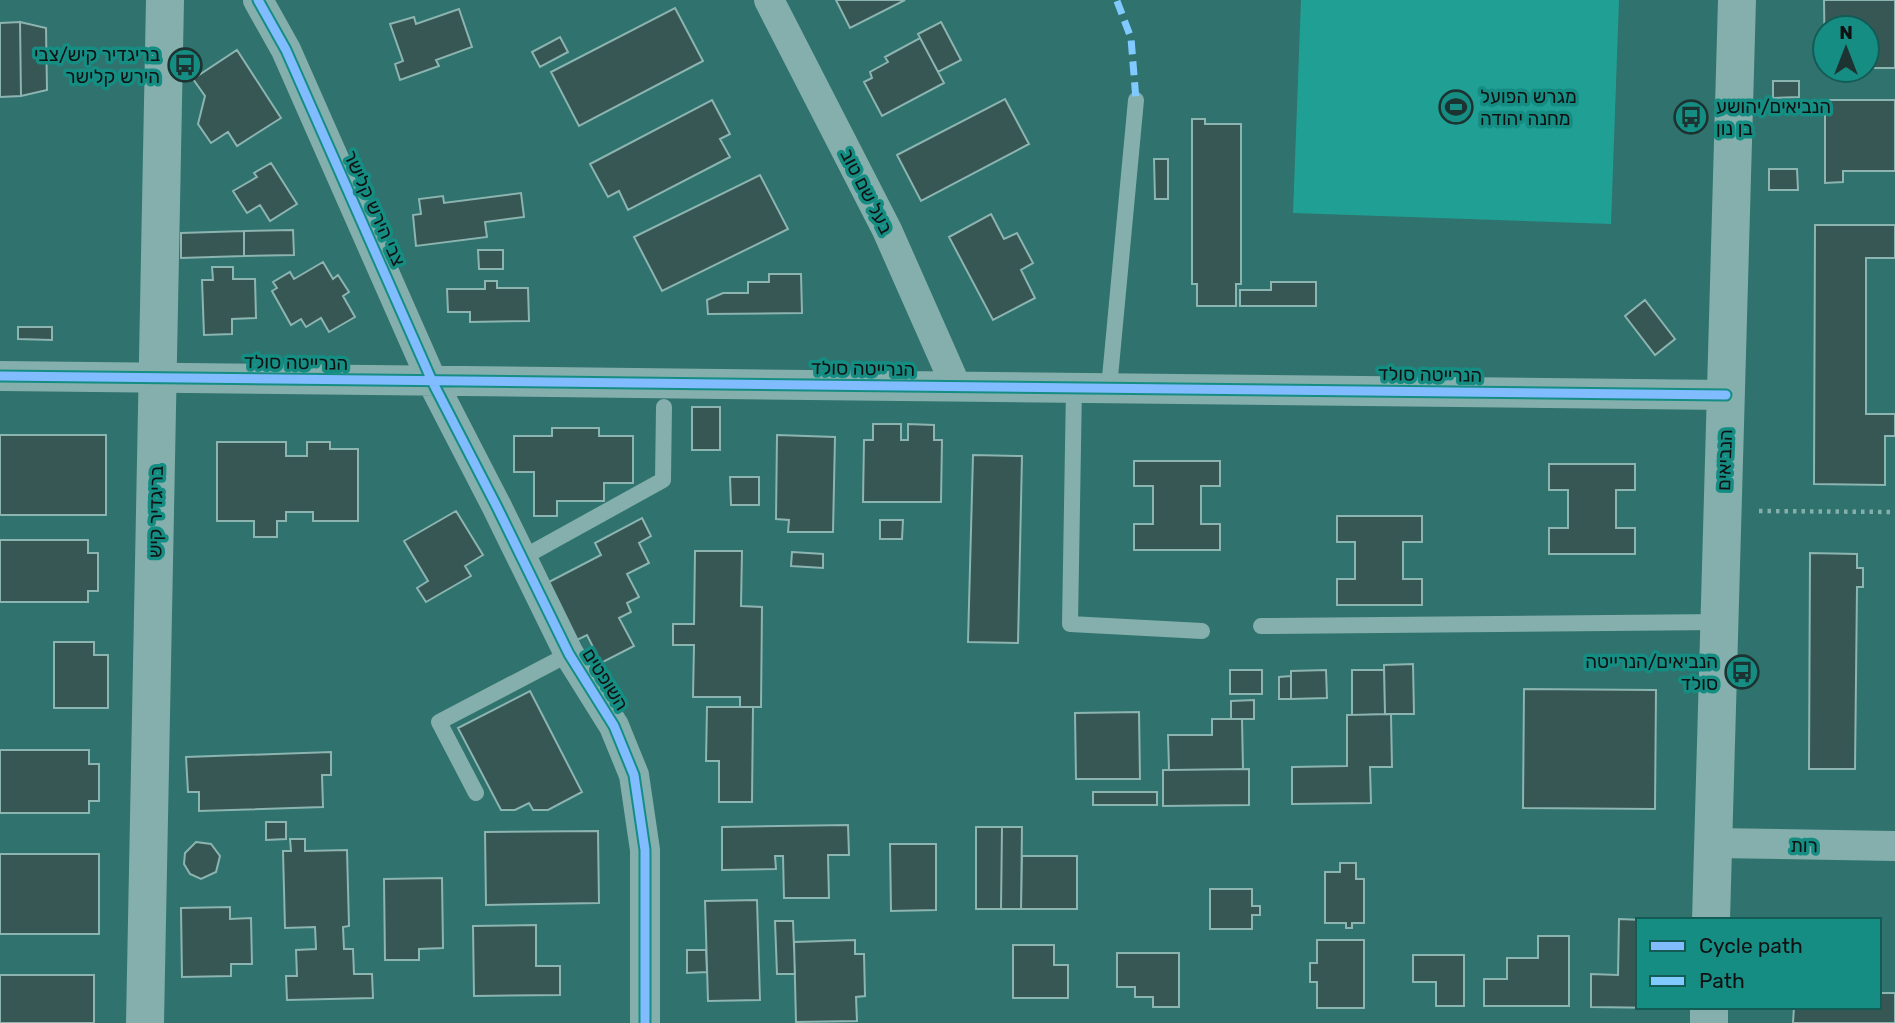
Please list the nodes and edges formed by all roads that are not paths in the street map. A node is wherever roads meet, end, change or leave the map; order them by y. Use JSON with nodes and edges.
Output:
{"nodes":[{"id":1,"x":165,"y":0,"type":"edge"},
{"id":2,"x":258,"y":0,"type":"edge"},
{"id":3,"x":769,"y":0,"type":"edge"},
{"id":4,"x":1737,"y":0,"type":"edge"},
{"id":5,"x":1136,"y":100,"type":"dead end"},
{"id":6,"x":0,"y":376,"type":"edge"},
{"id":7,"x":158,"y":377,"type":"junction"},
{"id":8,"x":432,"y":381,"type":"junction"},
{"id":9,"x":956,"y":386,"type":"junction"},
{"id":10,"x":1074,"y":387,"type":"junction"},
{"id":11,"x":1110,"y":388,"type":"junction"},
{"id":12,"x":1726,"y":395,"type":"junction"},
{"id":13,"x":664,"y":407,"type":"dead end"},
{"id":14,"x":522,"y":558,"type":"junction"},
{"id":15,"x":1720,"y":622,"type":"junction"},
{"id":16,"x":1261,"y":626,"type":"dead end"},
{"id":17,"x":1202,"y":631,"type":"dead end"},
{"id":18,"x":569,"y":654,"type":"junction"},
{"id":19,"x":476,"y":793,"type":"dead end"},
{"id":20,"x":1714,"y":843,"type":"junction"},
{"id":21,"x":1895,"y":846,"type":"edge"},
{"id":22,"x":1711,"y":918,"type":"edge"},
{"id":23,"x":145,"y":1023,"type":"edge"},
{"id":24,"x":645,"y":1023,"type":"edge"}],
"edges":[{"from":1,"to":7,"type":"street","name":"בריגדיר קיש"},
{"from":2,"to":8,"type":"street","name":"צבי הירש קלישר"},
{"from":3,"to":9,"type":"street","name":"בעל שם טוב"},
{"from":4,"to":12,"type":"street","name":"הנביאים"},
{"from":5,"to":11,"type":"lane"},
{"from":6,"to":7,"type":"street","name":"הנרייטה סולד"},
{"from":7,"to":8,"type":"street","name":"הנרייטה סולד"},
{"from":7,"to":23,"type":"street","name":"בריגדיר קיש"},
{"from":8,"to":9,"type":"street","name":"הנרייטה סולד"},
{"from":8,"to":14,"type":"street","name":"השופטים"},
{"from":9,"to":10,"type":"street","name":"הנרייטה סולד"},
{"from":10,"to":11,"type":"street","name":"הנרייטה סולד"},
{"from":10,"to":17,"type":"lane"},
{"from":11,"to":12,"type":"street","name":"הנרייטה סולד"},
{"from":12,"to":15,"type":"street","name":"הנביאים"},
{"from":13,"to":14,"type":"lane"},
{"from":14,"to":18,"type":"street","name":"השופטים"},
{"from":15,"to":16,"type":"lane"},
{"from":15,"to":20,"type":"street","name":"הנביאים"},
{"from":18,"to":19,"type":"lane"},
{"from":18,"to":24,"type":"street","name":"השופטים"},
{"from":20,"to":21,"type":"street","name":"רות"},
{"from":20,"to":22,"type":"street","name":"הנביאים"}]}
